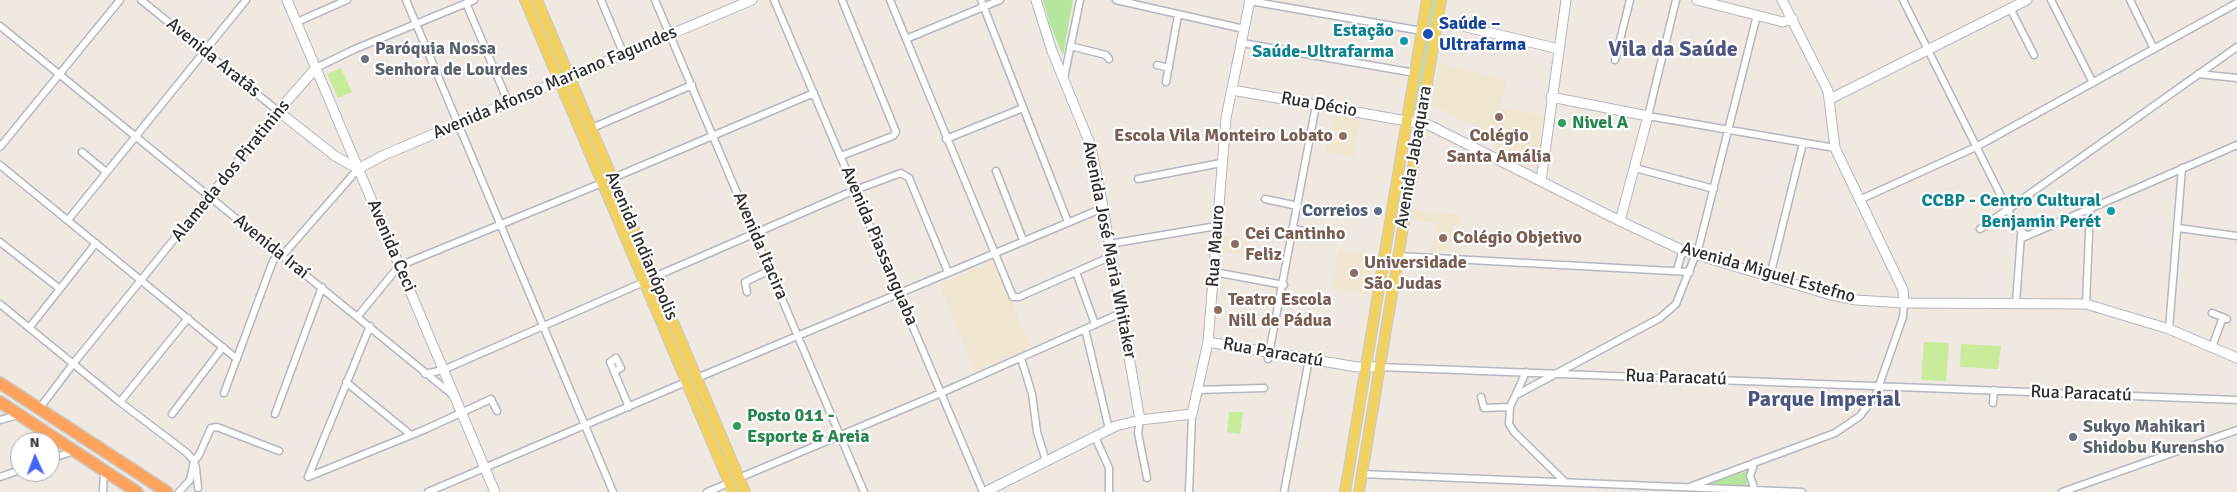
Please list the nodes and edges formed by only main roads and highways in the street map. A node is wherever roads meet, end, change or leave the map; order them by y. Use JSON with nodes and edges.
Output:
{"nodes":[{"id":1,"x":526,"y":0,"type":"edge"},
{"id":2,"x":538,"y":0,"type":"edge"},
{"id":3,"x":1427,"y":0,"type":"edge"},
{"id":4,"x":1441,"y":0,"type":"edge"},
{"id":5,"x":0,"y":383,"type":"edge"},
{"id":6,"x":0,"y":402,"type":"edge"},
{"id":7,"x":40,"y":432,"type":"edge"},
{"id":8,"x":60,"y":444,"type":"edge"},
{"id":9,"x":731,"y":487,"type":"edge"},
{"id":10,"x":132,"y":491,"type":"edge"},
{"id":11,"x":166,"y":492,"type":"edge"},
{"id":12,"x":745,"y":492,"type":"edge"},
{"id":13,"x":1345,"y":492,"type":"edge"},
{"id":14,"x":1358,"y":492,"type":"edge"}],
"edges":[{"from":1,"to":9,"type":"main road","name":"Avenida Indianópolis"},
{"from":2,"to":12,"type":"main road","name":"Avenida Indianópolis"},
{"from":3,"to":13,"type":"main road","name":"Avenida Jabaquara"},
{"from":4,"to":14,"type":"main road","name":"Avenida Jabaquara"},
{"from":5,"to":11,"type":"highway"},
{"from":6,"to":7,"type":"highway"},
{"from":8,"to":10,"type":"highway"}]}
